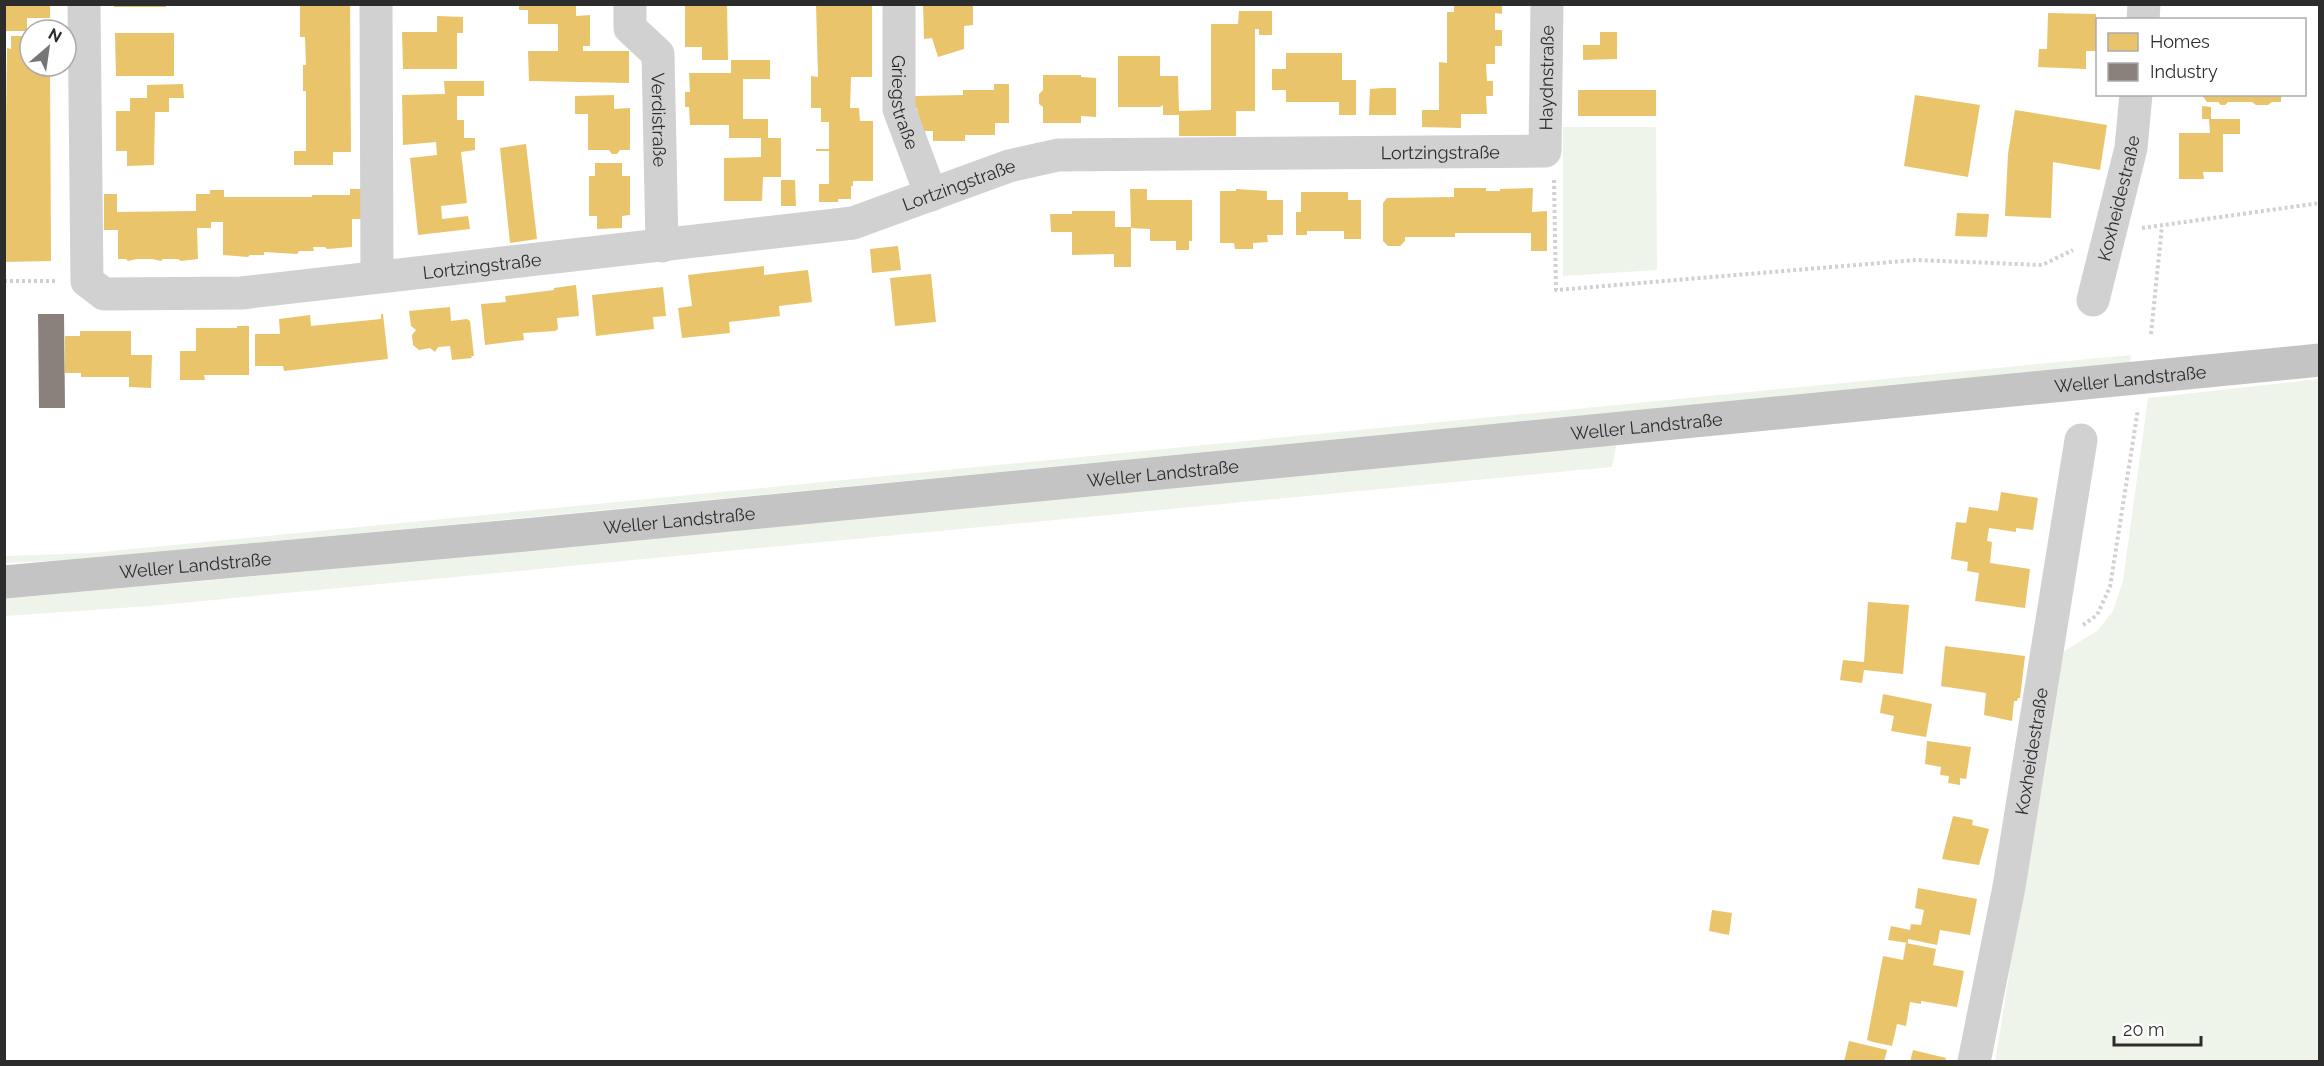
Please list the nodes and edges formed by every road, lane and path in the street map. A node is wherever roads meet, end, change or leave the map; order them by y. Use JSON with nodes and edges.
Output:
{"nodes":[{"id":1,"x":84,"y":4,"type":"edge"},
{"id":2,"x":376,"y":4,"type":"edge"},
{"id":3,"x":630,"y":4,"type":"edge"},
{"id":4,"x":899,"y":4,"type":"edge"},
{"id":5,"x":1547,"y":4,"type":"edge"},
{"id":6,"x":2136,"y":96,"type":"edge"},
{"id":7,"x":1545,"y":151,"type":"junction"},
{"id":8,"x":931,"y":195,"type":"junction"},
{"id":9,"x":2319,"y":203,"type":"edge"},
{"id":10,"x":2111,"y":232,"type":"junction"},
{"id":11,"x":662,"y":246,"type":"junction"},
{"id":12,"x":377,"y":276,"type":"junction"},
{"id":13,"x":4,"y":281,"type":"edge"},
{"id":14,"x":87,"y":281,"type":"junction"},
{"id":15,"x":2093,"y":300,"type":"dead end"},
{"id":16,"x":2151,"y":334,"type":"dead end"},
{"id":17,"x":2319,"y":360,"type":"edge"},
{"id":18,"x":2138,"y":409,"type":"dead end"},
{"id":19,"x":2081,"y":440,"type":"dead end"},
{"id":20,"x":4,"y":582,"type":"edge"},
{"id":21,"x":2110,"y":587,"type":"dead end"},
{"id":22,"x":1974,"y":1062,"type":"edge"}],
"edges":[{"from":1,"to":14,"type":"street"},
{"from":2,"to":12,"type":"street"},
{"from":3,"to":11,"type":"street","name":"Verdistraße"},
{"from":4,"to":8,"type":"street","name":"Griegstraße"},
{"from":5,"to":7,"type":"street","name":"Haydnstraße"},
{"from":6,"to":10,"type":"street","name":"Koxheidestraße"},
{"from":7,"to":8,"type":"street","name":"Lortzingstraße"},
{"from":7,"to":10,"type":"path"},
{"from":8,"to":11,"type":"street","name":"Lortzingstraße"},
{"from":9,"to":16,"type":"path"},
{"from":10,"to":15,"type":"street","name":"Koxheidestraße"},
{"from":11,"to":12,"type":"street","name":"Lortzingstraße"},
{"from":12,"to":14,"type":"street","name":"Lortzingstraße"},
{"from":13,"to":14,"type":"path"},
{"from":17,"to":20,"type":"main road","name":"Weller Landstraße"},
{"from":18,"to":21,"type":"path"},
{"from":19,"to":22,"type":"street","name":"Koxheidestraße"}]}
